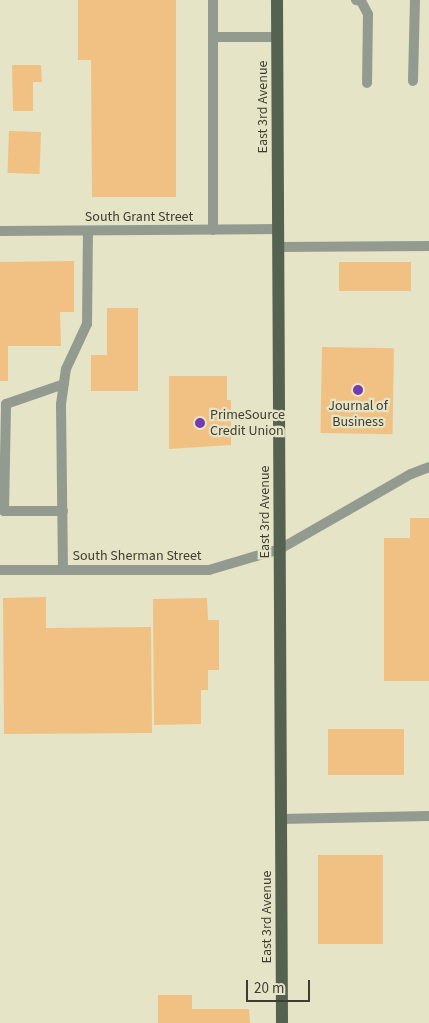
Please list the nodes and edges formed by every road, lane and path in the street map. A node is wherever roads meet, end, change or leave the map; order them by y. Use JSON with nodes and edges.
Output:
{"nodes":[{"id":1,"x":213,"y":0,"type":"edge"},
{"id":2,"x":277,"y":0,"type":"edge"},
{"id":3,"x":356,"y":0,"type":"edge"},
{"id":4,"x":415,"y":0,"type":"edge"},
{"id":5,"x":213,"y":37,"type":"junction"},
{"id":6,"x":277,"y":37,"type":"junction"},
{"id":7,"x":413,"y":81,"type":"dead end"},
{"id":8,"x":367,"y":83,"type":"dead end"},
{"id":9,"x":278,"y":229,"type":"junction"},
{"id":10,"x":213,"y":230,"type":"junction"},
{"id":11,"x":0,"y":231,"type":"edge"},
{"id":12,"x":88,"y":231,"type":"junction"},
{"id":13,"x":429,"y":246,"type":"edge"},
{"id":14,"x":278,"y":247,"type":"junction"},
{"id":15,"x":64,"y":384,"type":"junction"},
{"id":16,"x":429,"y":467,"type":"edge"},
{"id":17,"x":63,"y":511,"type":"junction"},
{"id":18,"x":280,"y":549,"type":"junction"},
{"id":19,"x":0,"y":570,"type":"edge"},
{"id":20,"x":63,"y":570,"type":"junction"},
{"id":21,"x":429,"y":816,"type":"edge"},
{"id":22,"x":281,"y":819,"type":"junction"},
{"id":23,"x":282,"y":1023,"type":"edge"}],
"edges":[{"from":1,"to":5,"type":"street"},
{"from":2,"to":6,"type":"main road","name":"East 3rd Avenue"},
{"from":3,"to":8,"type":"street"},
{"from":4,"to":7,"type":"street"},
{"from":5,"to":6,"type":"street"},
{"from":5,"to":10,"type":"street"},
{"from":6,"to":9,"type":"main road","name":"East 3rd Avenue"},
{"from":9,"to":10,"type":"street","name":"South Grant Street"},
{"from":9,"to":14,"type":"main road","name":"East 3rd Avenue"},
{"from":10,"to":12,"type":"street","name":"South Grant Street"},
{"from":11,"to":12,"type":"street","name":"South Grant Street"},
{"from":12,"to":15,"type":"street"},
{"from":13,"to":14,"type":"street"},
{"from":14,"to":18,"type":"main road","name":"East 3rd Avenue"},
{"from":15,"to":17,"type":"street"},
{"from":15,"to":17,"type":"street"},
{"from":16,"to":18,"type":"street","name":"South Sherman Street"},
{"from":17,"to":20,"type":"street"},
{"from":18,"to":20,"type":"street","name":"South Sherman Street"},
{"from":18,"to":22,"type":"main road","name":"East 3rd Avenue"},
{"from":19,"to":20,"type":"street","name":"South Sherman Street"},
{"from":21,"to":22,"type":"street"},
{"from":22,"to":23,"type":"main road","name":"East 3rd Avenue"}]}
